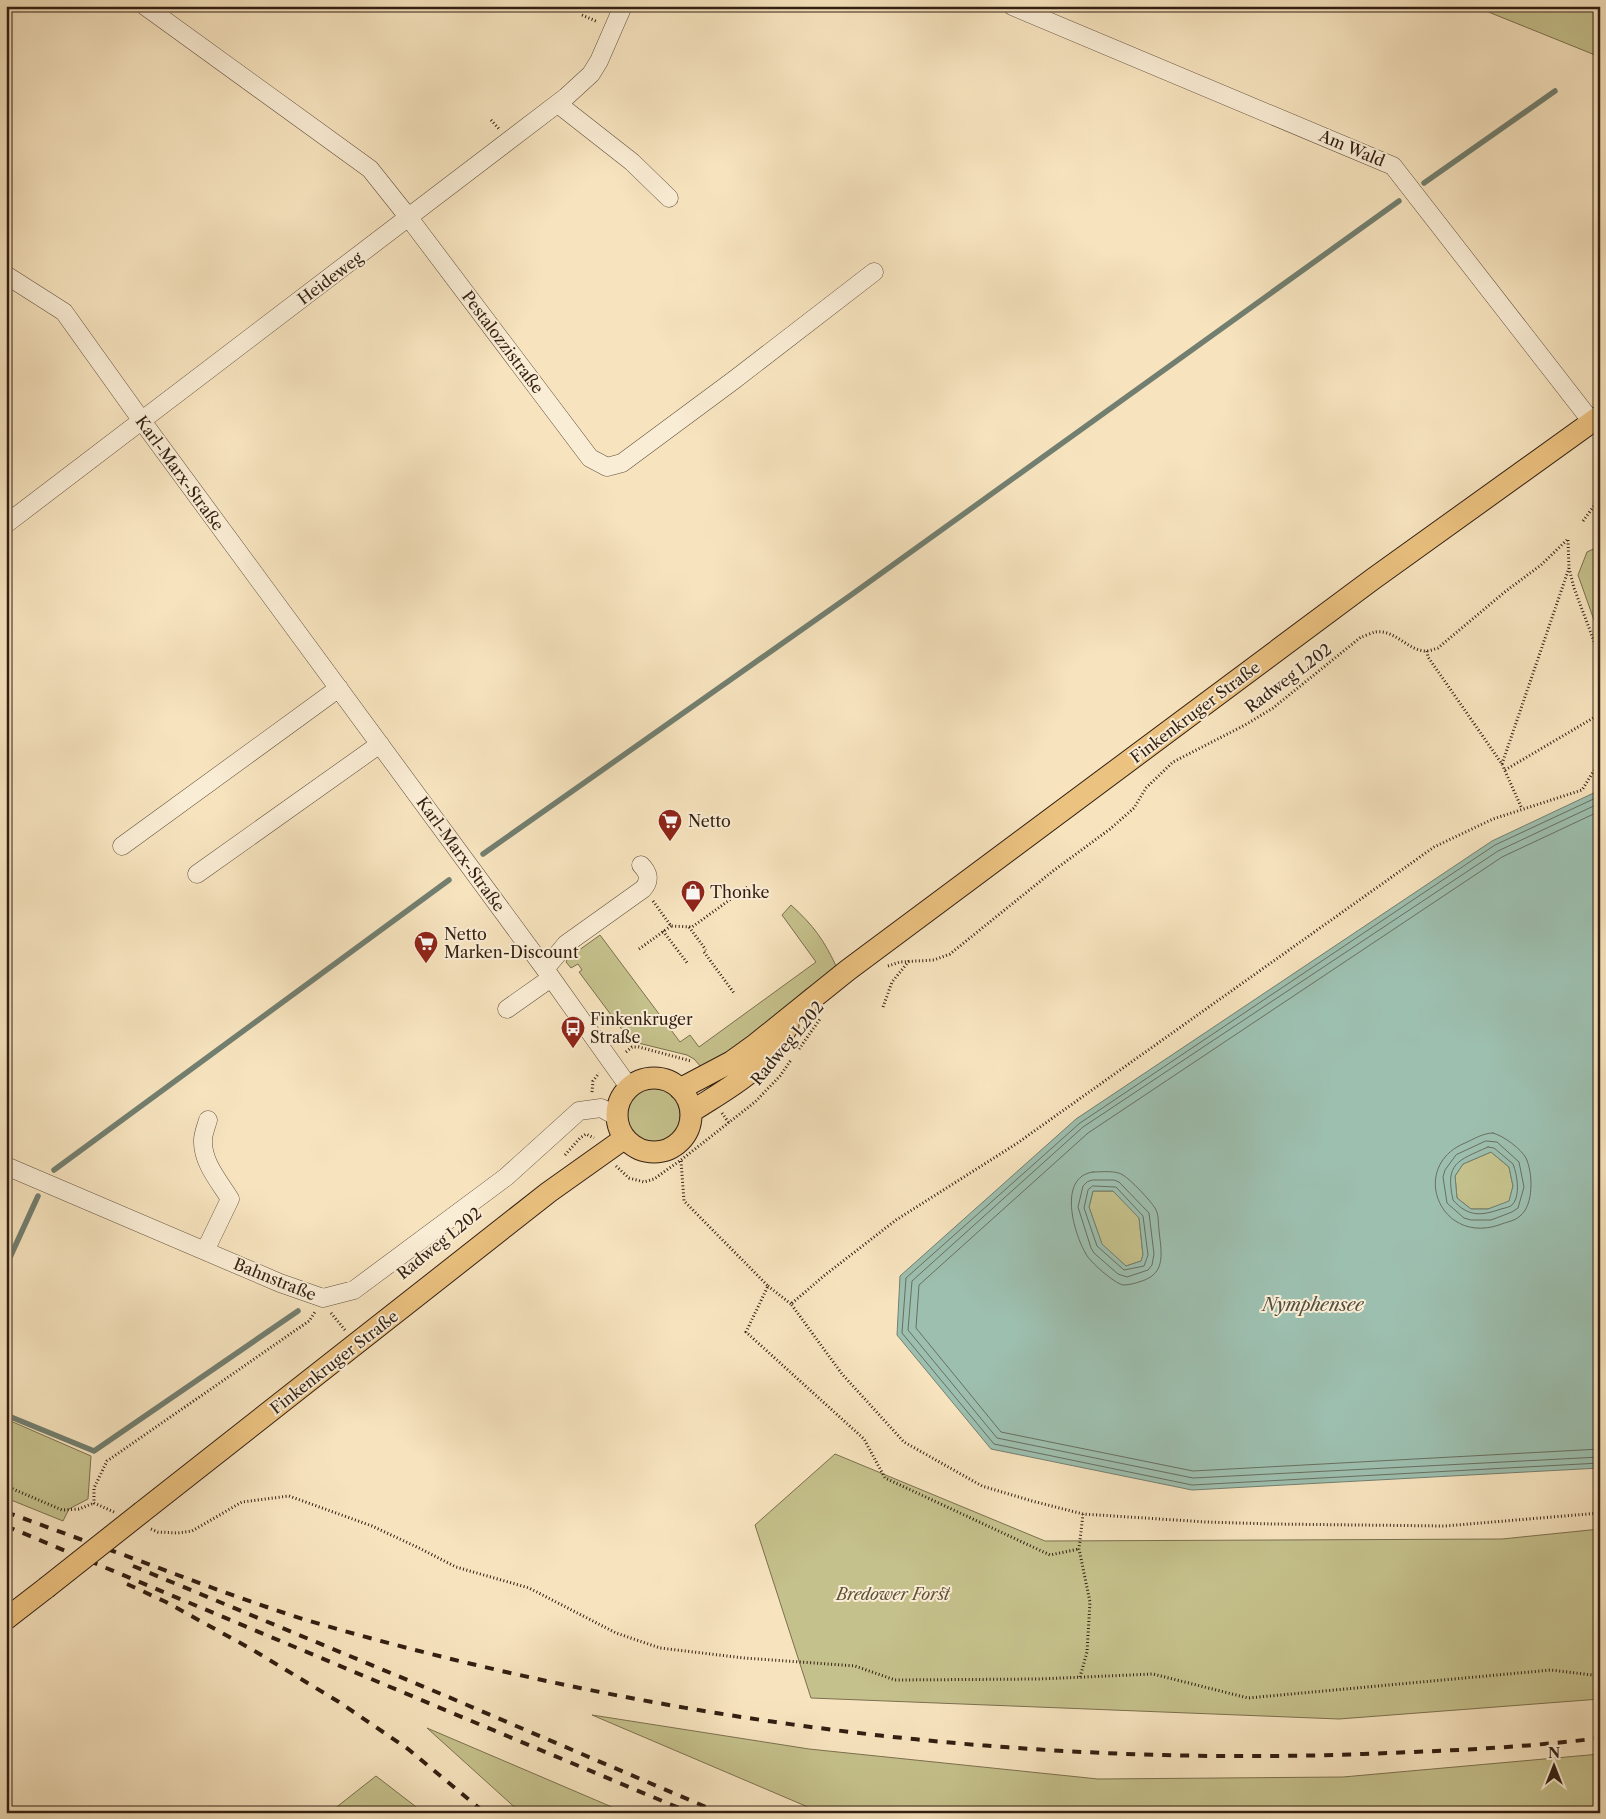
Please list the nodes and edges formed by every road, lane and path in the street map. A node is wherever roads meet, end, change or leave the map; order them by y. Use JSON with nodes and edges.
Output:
{"nodes":[{"id":1,"x":145,"y":6,"type":"edge"},
{"id":2,"x":623,"y":6,"type":"edge"},
{"id":3,"x":1012,"y":6,"type":"edge"},
{"id":4,"x":558,"y":104,"type":"junction"},
{"id":5,"x":669,"y":198,"type":"dead end"},
{"id":6,"x":409,"y":218,"type":"junction"},
{"id":7,"x":874,"y":272,"type":"dead end"},
{"id":8,"x":6,"y":275,"type":"edge"},
{"id":9,"x":1596,"y":419,"type":"edge"},
{"id":10,"x":142,"y":421,"type":"junction"},
{"id":11,"x":1600,"y":489,"type":"edge"},
{"id":12,"x":1583,"y":521,"type":"dead end"},
{"id":13,"x":6,"y":524,"type":"edge"},
{"id":14,"x":1569,"y":568,"type":"junction"},
{"id":15,"x":1427,"y":651,"type":"junction"},
{"id":16,"x":1600,"y":657,"type":"edge"},
{"id":17,"x":338,"y":688,"type":"junction"},
{"id":18,"x":1600,"y":714,"type":"edge"},
{"id":19,"x":380,"y":744,"type":"junction"},
{"id":20,"x":1600,"y":761,"type":"edge"},
{"id":21,"x":1502,"y":764,"type":"junction"},
{"id":22,"x":1504,"y":770,"type":"junction"},
{"id":23,"x":1522,"y":809,"type":"junction"},
{"id":24,"x":122,"y":846,"type":"dead end"},
{"id":25,"x":641,"y":865,"type":"dead end"},
{"id":26,"x":197,"y":874,"type":"dead end"},
{"id":27,"x":748,"y":886,"type":"dead end"},
{"id":28,"x":643,"y":889,"type":"junction"},
{"id":29,"x":671,"y":926,"type":"junction"},
{"id":30,"x":688,"y":927,"type":"junction"},
{"id":31,"x":664,"y":931,"type":"junction"},
{"id":32,"x":639,"y":949,"type":"dead end"},
{"id":33,"x":909,"y":961,"type":"junction"},
{"id":34,"x":688,"y":964,"type":"dead end"},
{"id":35,"x":883,"y":968,"type":"dead end"},
{"id":36,"x":548,"y":973,"type":"junction"},
{"id":37,"x":734,"y":992,"type":"dead end"},
{"id":38,"x":883,"y":1007,"type":"dead end"},
{"id":39,"x":507,"y":1009,"type":"dead end"},
{"id":40,"x":795,"y":1013,"type":"junction"},
{"id":41,"x":823,"y":1016,"type":"dead end"},
{"id":42,"x":798,"y":1051,"type":"dead end"},
{"id":43,"x":793,"y":1057,"type":"dead end"},
{"id":44,"x":612,"y":1063,"type":"junction"},
{"id":45,"x":701,"y":1077,"type":"junction"},
{"id":46,"x":629,"y":1086,"type":"junction"},
{"id":47,"x":680,"y":1089,"type":"junction"},
{"id":48,"x":712,"y":1098,"type":"junction"},
{"id":49,"x":591,"y":1109,"type":"junction"},
{"id":50,"x":691,"y":1112,"type":"junction"},
{"id":51,"x":616,"y":1116,"type":"junction"},
{"id":52,"x":208,"y":1120,"type":"dead end"},
{"id":53,"x":729,"y":1123,"type":"junction"},
{"id":54,"x":586,"y":1134,"type":"junction"},
{"id":55,"x":625,"y":1138,"type":"junction"},
{"id":56,"x":608,"y":1152,"type":"junction"},
{"id":57,"x":564,"y":1157,"type":"dead end"},
{"id":58,"x":681,"y":1160,"type":"junction"},
{"id":59,"x":6,"y":1166,"type":"edge"},
{"id":60,"x":205,"y":1251,"type":"junction"},
{"id":61,"x":768,"y":1286,"type":"junction"},
{"id":62,"x":322,"y":1300,"type":"junction"},
{"id":63,"x":791,"y":1304,"type":"junction"},
{"id":64,"x":347,"y":1332,"type":"dead end"},
{"id":65,"x":6,"y":1486,"type":"edge"},
{"id":66,"x":94,"y":1503,"type":"junction"},
{"id":67,"x":1600,"y":1513,"type":"edge"},
{"id":68,"x":118,"y":1514,"type":"dead end"},
{"id":69,"x":1083,"y":1514,"type":"junction"},
{"id":70,"x":146,"y":1520,"type":"junction"},
{"id":71,"x":1079,"y":1549,"type":"junction"},
{"id":72,"x":6,"y":1620,"type":"edge"},
{"id":73,"x":1600,"y":1676,"type":"edge"},
{"id":74,"x":1080,"y":1677,"type":"junction"}],
"edges":[{"from":1,"to":6,"type":"street","name":"Pestalozzistraße"},
{"from":2,"to":4,"type":"street","name":"Heideweg"},
{"from":3,"to":9,"type":"street","name":"Am Wald"},
{"from":4,"to":5,"type":"street"},
{"from":4,"to":6,"type":"street","name":"Heideweg"},
{"from":6,"to":7,"type":"street","name":"Pestalozzistraße"},
{"from":6,"to":10,"type":"street","name":"Heideweg"},
{"from":8,"to":10,"type":"street","name":"Karl-Marx-Straße"},
{"from":9,"to":40,"type":"main road","name":"Finkenkruger Straße"},
{"from":10,"to":13,"type":"street","name":"Heideweg"},
{"from":10,"to":17,"type":"street","name":"Karl-Marx-Straße"},
{"from":11,"to":12,"type":"path"},
{"from":14,"to":15,"type":"path"},
{"from":14,"to":16,"type":"path"},
{"from":14,"to":21,"type":"path"},
{"from":15,"to":21,"type":"path"},
{"from":15,"to":33,"type":"path","name":"Radweg L202"},
{"from":17,"to":19,"type":"street","name":"Karl-Marx-Straße"},
{"from":17,"to":24,"type":"street"},
{"from":18,"to":22,"type":"path"},
{"from":19,"to":26,"type":"street"},
{"from":19,"to":36,"type":"street","name":"Karl-Marx-Straße"},
{"from":20,"to":23,"type":"path"},
{"from":21,"to":22,"type":"path"},
{"from":22,"to":23,"type":"path"},
{"from":23,"to":63,"type":"path"},
{"from":25,"to":28,"type":"street"},
{"from":27,"to":30,"type":"path"},
{"from":28,"to":29,"type":"path"},
{"from":28,"to":36,"type":"street"},
{"from":29,"to":30,"type":"path"},
{"from":29,"to":31,"type":"path"},
{"from":30,"to":37,"type":"path"},
{"from":31,"to":32,"type":"path"},
{"from":31,"to":34,"type":"path"},
{"from":33,"to":35,"type":"path","name":"Radweg L202"},
{"from":33,"to":38,"type":"path"},
{"from":36,"to":39,"type":"street"},
{"from":36,"to":44,"type":"street","name":"Karl-Marx-Straße"},
{"from":40,"to":45,"type":"main road","name":"Finkenkruger Straße"},
{"from":40,"to":48,"type":"main road","name":"Finkenkruger Straße"},
{"from":41,"to":42,"type":"path","name":"Radweg L202"},
{"from":43,"to":53,"type":"path","name":"Radweg L202"},
{"from":44,"to":45,"type":"path"},
{"from":44,"to":46,"type":"street","name":"Karl-Marx-Straße"},
{"from":44,"to":49,"type":"path"},
{"from":45,"to":47,"type":"main road","name":"Finkenkruger Straße"},
{"from":46,"to":47,"type":"main road"},
{"from":46,"to":51,"type":"main road"},
{"from":47,"to":50,"type":"main road"},
{"from":48,"to":50,"type":"main road","name":"Finkenkruger Straße"},
{"from":48,"to":53,"type":"path"},
{"from":49,"to":51,"type":"street"},
{"from":49,"to":54,"type":"path"},
{"from":49,"to":62,"type":"street","name":"Bahnstraße"},
{"from":50,"to":55,"type":"main road"},
{"from":51,"to":55,"type":"main road"},
{"from":52,"to":60,"type":"street"},
{"from":53,"to":58,"type":"path","name":"Radweg L202"},
{"from":54,"to":56,"type":"path","name":"Radweg L202"},
{"from":54,"to":57,"type":"path"},
{"from":55,"to":56,"type":"main road","name":"Finkenkruger Straße"},
{"from":56,"to":58,"type":"path","name":"Radweg L202"},
{"from":56,"to":70,"type":"main road","name":"Finkenkruger Straße"},
{"from":58,"to":61,"type":"path"},
{"from":59,"to":60,"type":"street","name":"Bahnstraße"},
{"from":60,"to":62,"type":"street","name":"Bahnstraße"},
{"from":61,"to":63,"type":"path"},
{"from":61,"to":71,"type":"path"},
{"from":62,"to":64,"type":"path"},
{"from":62,"to":66,"type":"path"},
{"from":63,"to":69,"type":"path"},
{"from":65,"to":66,"type":"path"},
{"from":66,"to":68,"type":"path"},
{"from":67,"to":69,"type":"path"},
{"from":69,"to":71,"type":"path"},
{"from":70,"to":72,"type":"main road","name":"Finkenkruger Straße","bridge":true},
{"from":70,"to":74,"type":"path"},
{"from":71,"to":74,"type":"path"},
{"from":73,"to":74,"type":"path"}]}
